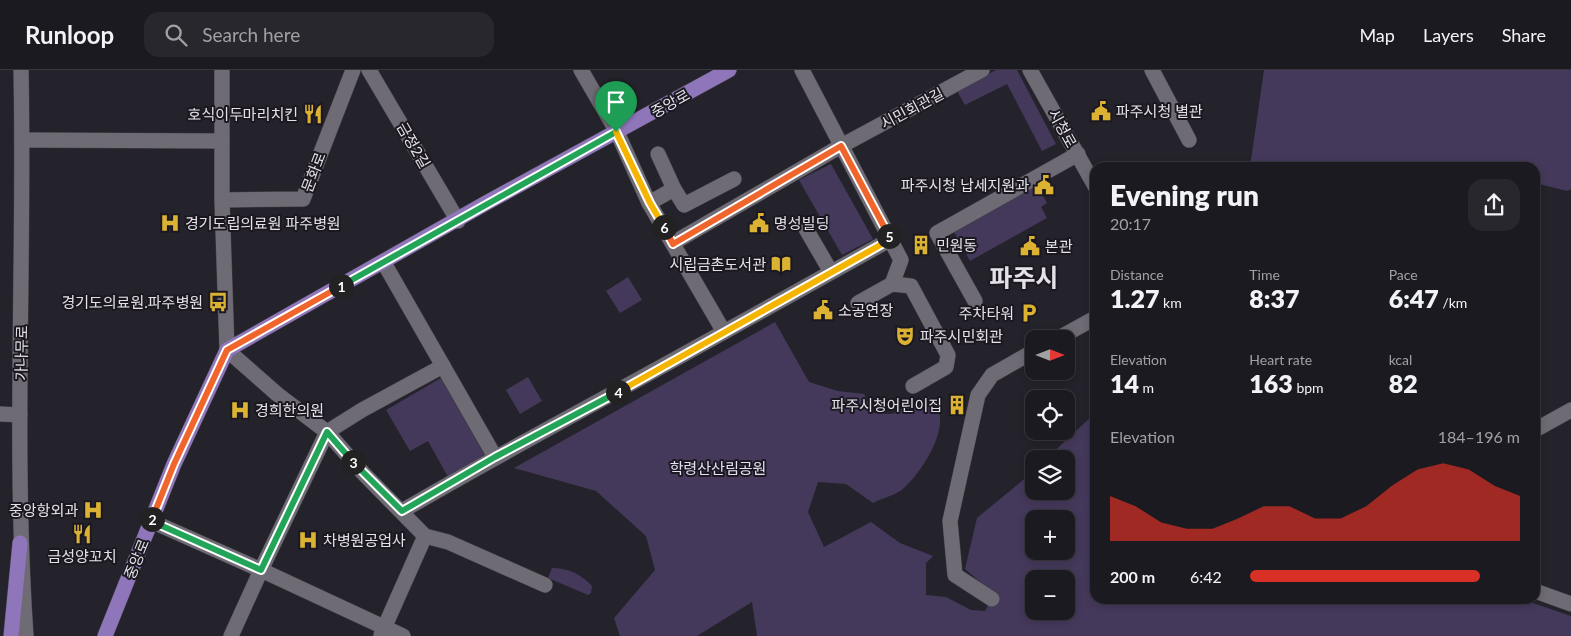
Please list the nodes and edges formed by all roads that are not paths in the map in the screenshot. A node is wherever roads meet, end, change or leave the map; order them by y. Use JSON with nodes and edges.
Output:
{"nodes":[{"id":1,"x":20,"y":70,"type":"edge"},
{"id":2,"x":222,"y":70,"type":"edge"},
{"id":3,"x":353,"y":70,"type":"edge"},
{"id":4,"x":369,"y":70,"type":"edge"},
{"id":5,"x":581,"y":70,"type":"edge"},
{"id":6,"x":729,"y":70,"type":"edge"},
{"id":7,"x":802,"y":70,"type":"edge"},
{"id":8,"x":982,"y":70,"type":"edge"},
{"id":9,"x":1030,"y":70,"type":"edge"},
{"id":10,"x":1152,"y":70,"type":"edge"},
{"id":11,"x":616,"y":132,"type":"junction"},
{"id":12,"x":22,"y":140,"type":"junction"},
{"id":13,"x":1189,"y":140,"type":"dead end"},
{"id":14,"x":222,"y":141,"type":"junction"},
{"id":15,"x":841,"y":146,"type":"junction"},
{"id":16,"x":658,"y":154,"type":"dead end"},
{"id":17,"x":1078,"y":154,"type":"junction"},
{"id":18,"x":1090,"y":177,"type":"edge"},
{"id":19,"x":734,"y":180,"type":"dead end"},
{"id":20,"x":674,"y":189,"type":"junction"},
{"id":21,"x":222,"y":200,"type":"junction"},
{"id":22,"x":650,"y":203,"type":"junction"},
{"id":23,"x":458,"y":220,"type":"junction"},
{"id":24,"x":806,"y":229,"type":"dead end"},
{"id":25,"x":891,"y":239,"type":"junction"},
{"id":26,"x":673,"y":244,"type":"junction"},
{"id":27,"x":384,"y":263,"type":"junction"},
{"id":28,"x":831,"y":272,"type":"junction"},
{"id":29,"x":892,"y":284,"type":"junction"},
{"id":30,"x":975,"y":301,"type":"dead end"},
{"id":31,"x":858,"y":303,"type":"dead end"},
{"id":32,"x":1090,"y":321,"type":"edge"},
{"id":33,"x":1073,"y":330,"type":"edge"},
{"id":34,"x":724,"y":332,"type":"junction"},
{"id":35,"x":227,"y":350,"type":"junction"},
{"id":36,"x":1025,"y":356,"type":"edge"},
{"id":37,"x":443,"y":366,"type":"junction"},
{"id":38,"x":913,"y":386,"type":"dead end"},
{"id":39,"x":1571,"y":410,"type":"edge"},
{"id":40,"x":0,"y":414,"type":"edge"},
{"id":41,"x":20,"y":415,"type":"junction"},
{"id":42,"x":1540,"y":427,"type":"edge"},
{"id":43,"x":327,"y":432,"type":"junction"},
{"id":44,"x":495,"y":457,"type":"junction"},
{"id":45,"x":402,"y":511,"type":"junction"},
{"id":46,"x":151,"y":521,"type":"junction"},
{"id":47,"x":424,"y":536,"type":"junction"},
{"id":48,"x":20,"y":543,"type":"junction"},
{"id":49,"x":261,"y":570,"type":"junction"},
{"id":50,"x":545,"y":585,"type":"dead end"},
{"id":51,"x":1540,"y":594,"type":"edge"},
{"id":52,"x":992,"y":599,"type":"dead end"},
{"id":53,"x":1571,"y":604,"type":"edge"},
{"id":54,"x":382,"y":632,"type":"edge"},
{"id":55,"x":12,"y":636,"type":"edge"},
{"id":56,"x":26,"y":636,"type":"edge"},
{"id":57,"x":105,"y":636,"type":"edge"},
{"id":58,"x":231,"y":636,"type":"edge"},
{"id":59,"x":403,"y":636,"type":"edge"}],
"edges":[{"from":1,"to":12,"type":"street","name":"가나무로"},
{"from":2,"to":14,"type":"street"},
{"from":3,"to":21,"type":"street","name":"문화로"},
{"from":4,"to":23,"type":"street","name":"금정2길"},
{"from":5,"to":11,"type":"street"},
{"from":6,"to":11,"type":"main road","name":"중앙로"},
{"from":7,"to":15,"type":"street"},
{"from":8,"to":15,"type":"street","name":"시민회관길"},
{"from":9,"to":17,"type":"street","name":"시청로"},
{"from":10,"to":13,"type":"street"},
{"from":11,"to":22,"type":"street"},
{"from":11,"to":23,"type":"main road","name":"중앙로"},
{"from":12,"to":14,"type":"street"},
{"from":12,"to":41,"type":"street","name":"가나무로"},
{"from":14,"to":21,"type":"street"},
{"from":15,"to":25,"type":"street"},
{"from":15,"to":26,"type":"street","name":"시민회관길"},
{"from":16,"to":20,"type":"street"},
{"from":17,"to":18,"type":"street","name":"시청로"},
{"from":17,"to":30,"type":"street"},
{"from":19,"to":20,"type":"street"},
{"from":20,"to":22,"type":"street"},
{"from":21,"to":35,"type":"street"},
{"from":22,"to":26,"type":"street"},
{"from":23,"to":27,"type":"main road","name":"중앙로"},
{"from":24,"to":28,"type":"street"},
{"from":25,"to":28,"type":"street"},
{"from":25,"to":29,"type":"street"},
{"from":26,"to":34,"type":"street"},
{"from":27,"to":35,"type":"main road","name":"중앙로"},
{"from":27,"to":37,"type":"street"},
{"from":28,"to":34,"type":"street"},
{"from":29,"to":31,"type":"street"},
{"from":29,"to":38,"type":"street"},
{"from":32,"to":33,"type":"street"},
{"from":34,"to":44,"type":"street"},
{"from":35,"to":43,"type":"street"},
{"from":35,"to":46,"type":"main road","name":"중앙로"},
{"from":36,"to":52,"type":"street"},
{"from":37,"to":43,"type":"street"},
{"from":37,"to":44,"type":"street"},
{"from":39,"to":42,"type":"street"},
{"from":40,"to":41,"type":"street"},
{"from":41,"to":48,"type":"street","name":"가나무로"},
{"from":43,"to":45,"type":"street"},
{"from":43,"to":49,"type":"street"},
{"from":44,"to":45,"type":"street"},
{"from":45,"to":47,"type":"street"},
{"from":46,"to":49,"type":"street"},
{"from":46,"to":57,"type":"main road","name":"중앙로"},
{"from":47,"to":50,"type":"street"},
{"from":47,"to":54,"type":"street"},
{"from":48,"to":55,"type":"main road"},
{"from":48,"to":56,"type":"street","name":"가나무로"},
{"from":49,"to":54,"type":"street"},
{"from":49,"to":58,"type":"street"},
{"from":51,"to":53,"type":"street"},
{"from":54,"to":59,"type":"street"}]}
